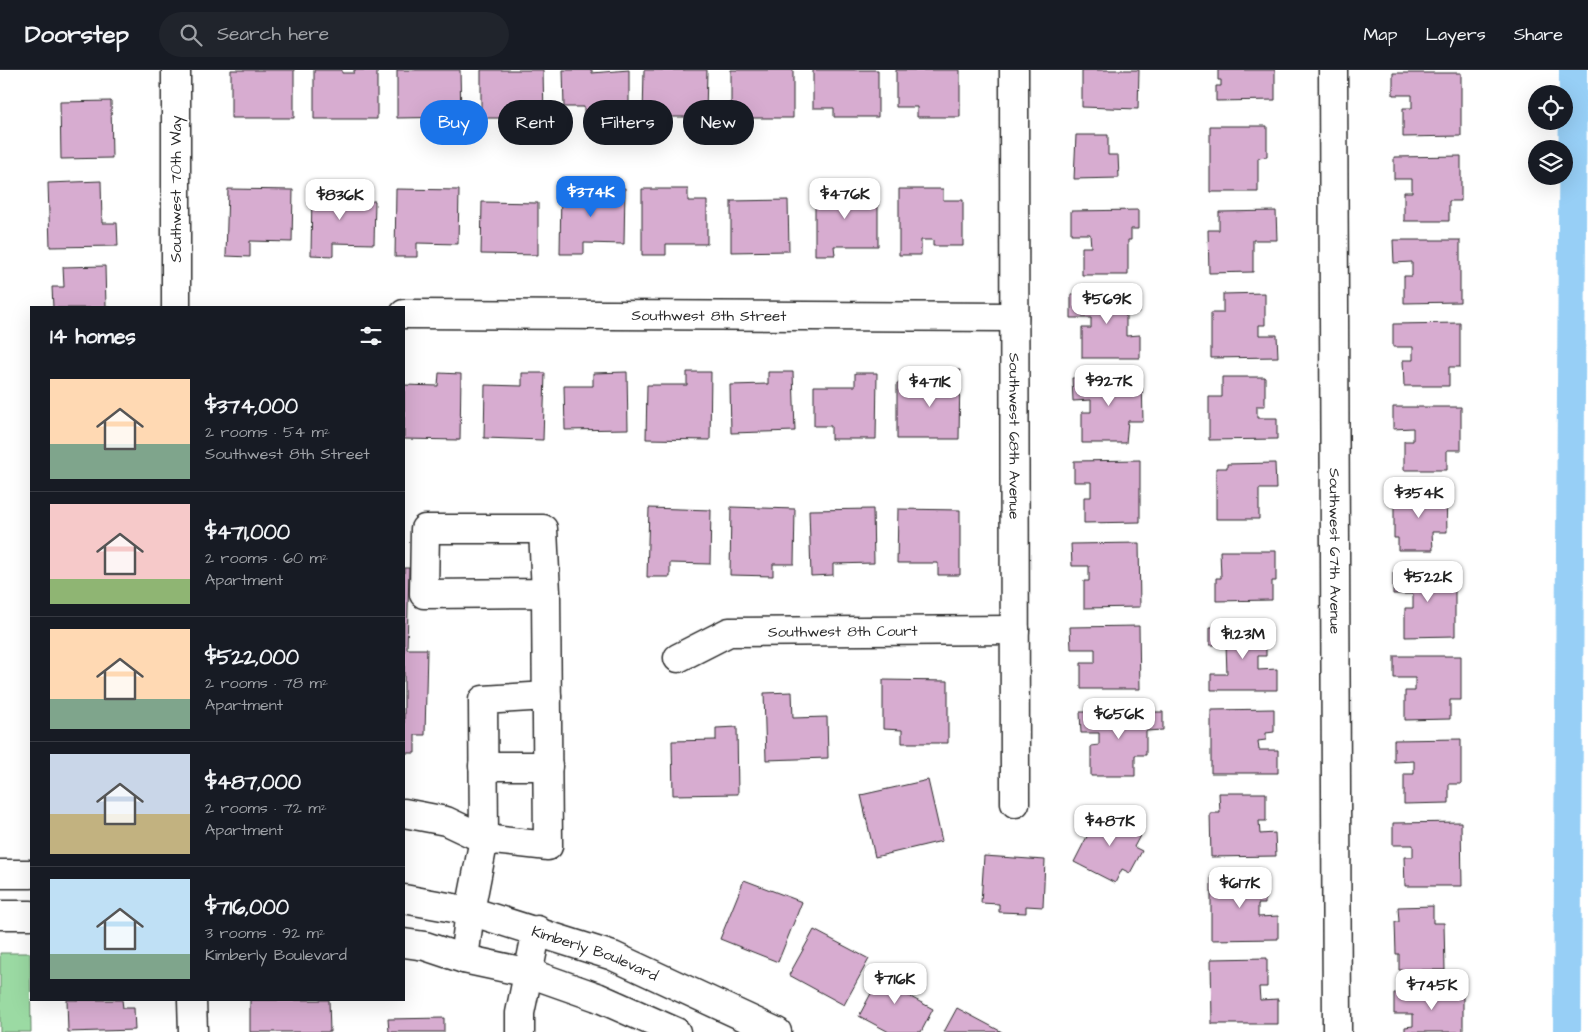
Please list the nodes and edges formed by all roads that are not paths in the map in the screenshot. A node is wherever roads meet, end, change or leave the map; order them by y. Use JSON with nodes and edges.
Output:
{"nodes":[{"id":1,"x":176,"y":70,"type":"edge"},
{"id":2,"x":1014,"y":70,"type":"edge"},
{"id":3,"x":1334,"y":70,"type":"edge"},
{"id":4,"x":176,"y":306,"type":"edge"},
{"id":5,"x":405,"y":314,"type":"edge"},
{"id":6,"x":1014,"y":317,"type":"junction"},
{"id":7,"x":546,"y":593,"type":"junction"},
{"id":8,"x":1015,"y":630,"type":"junction"},
{"id":9,"x":678,"y":658,"type":"dead end"},
{"id":10,"x":547,"y":696,"type":"junction"},
{"id":11,"x":483,"y":766,"type":"junction"},
{"id":12,"x":548,"y":766,"type":"junction"},
{"id":13,"x":1015,"y":803,"type":"dead end"},
{"id":14,"x":405,"y":813,"type":"edge"},
{"id":15,"x":484,"y":839,"type":"junction"},
{"id":16,"x":0,"y":874,"type":"edge"},
{"id":17,"x":30,"y":874,"type":"edge"},
{"id":18,"x":405,"y":899,"type":"edge"},
{"id":19,"x":470,"y":911,"type":"junction"},
{"id":20,"x":0,"y":915,"type":"edge"},
{"id":21,"x":30,"y":915,"type":"edge"},
{"id":22,"x":537,"y":930,"type":"junction"},
{"id":23,"x":405,"y":943,"type":"edge"},
{"id":24,"x":464,"y":960,"type":"junction"},
{"id":25,"x":529,"y":973,"type":"junction"},
{"id":26,"x":192,"y":1001,"type":"edge"},
{"id":27,"x":193,"y":1032,"type":"edge"},
{"id":28,"x":520,"y":1032,"type":"edge"},
{"id":29,"x":676,"y":1032,"type":"edge"},
{"id":30,"x":778,"y":1032,"type":"edge"},
{"id":31,"x":1337,"y":1032,"type":"edge"}],
"edges":[{"from":1,"to":4,"type":"street","name":"Southwest 70th Way"},
{"from":2,"to":6,"type":"street","name":"Southwest 68th Avenue"},
{"from":3,"to":31,"type":"street","name":"Southwest 67th Avenue"},
{"from":5,"to":6,"type":"street","name":"Southwest 8th Street"},
{"from":6,"to":8,"type":"street","name":"Southwest 68th Avenue"},
{"from":7,"to":7,"type":"street"},
{"from":7,"to":10,"type":"street"},
{"from":8,"to":9,"type":"street","name":"Southwest 8th Court"},
{"from":8,"to":13,"type":"street","name":"Southwest 68th Avenue"},
{"from":10,"to":11,"type":"street"},
{"from":10,"to":12,"type":"street"},
{"from":11,"to":12,"type":"street"},
{"from":11,"to":15,"type":"street"},
{"from":12,"to":15,"type":"street"},
{"from":14,"to":15,"type":"street"},
{"from":15,"to":19,"type":"street"},
{"from":16,"to":17,"type":"street"},
{"from":18,"to":19,"type":"street","name":"Kimberly Boulevard"},
{"from":19,"to":22,"type":"street","name":"Kimberly Boulevard"},
{"from":19,"to":24,"type":"street"},
{"from":20,"to":21,"type":"street"},
{"from":22,"to":25,"type":"street"},
{"from":22,"to":30,"type":"street","name":"Kimberly Boulevard"},
{"from":23,"to":24,"type":"street"},
{"from":24,"to":25,"type":"street"},
{"from":25,"to":28,"type":"street"},
{"from":25,"to":29,"type":"street"},
{"from":26,"to":27,"type":"street"}]}
